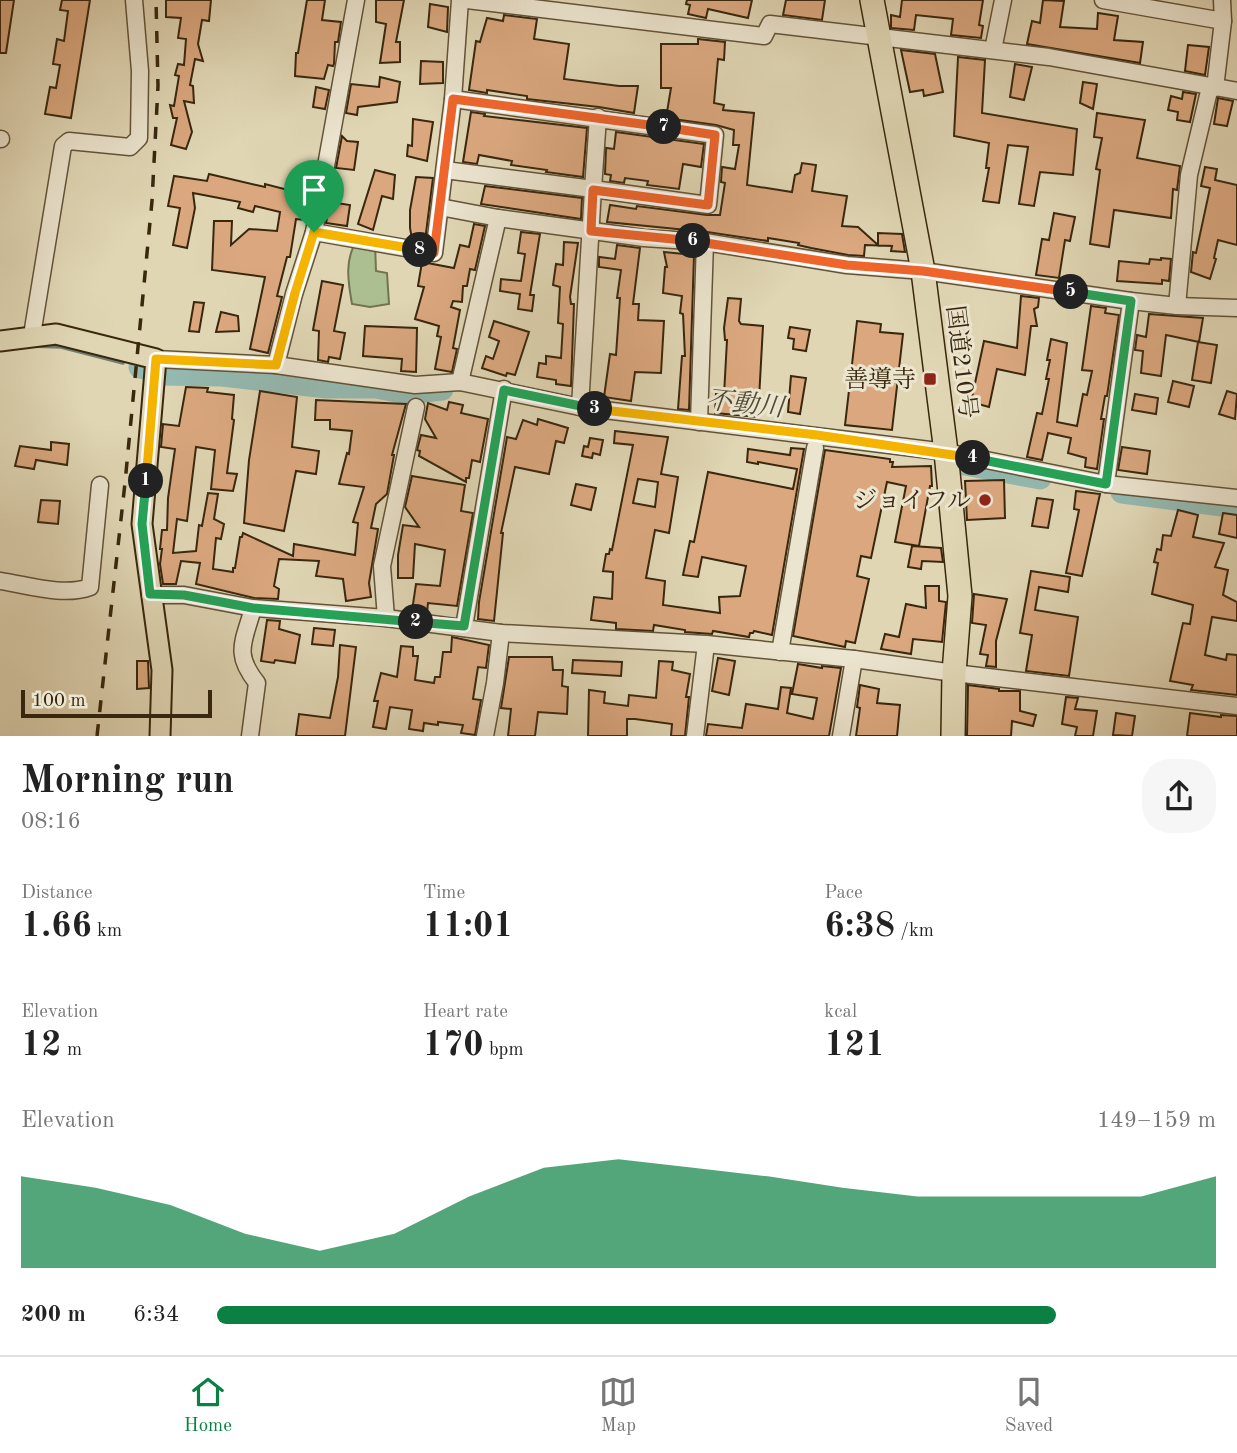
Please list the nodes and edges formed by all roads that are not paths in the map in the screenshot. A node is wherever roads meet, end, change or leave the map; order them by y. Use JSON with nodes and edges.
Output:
{"nodes":[{"id":1,"x":134,"y":0,"type":"edge"},
{"id":2,"x":356,"y":0,"type":"edge"},
{"id":3,"x":460,"y":0,"type":"edge"},
{"id":4,"x":467,"y":0,"type":"edge"},
{"id":5,"x":872,"y":0,"type":"edge"},
{"id":6,"x":1003,"y":0,"type":"edge"},
{"id":7,"x":1103,"y":0,"type":"edge"},
{"id":8,"x":1222,"y":0,"type":"edge"},
{"id":9,"x":1223,"y":21,"type":"junction"},
{"id":10,"x":877,"y":36,"type":"junction"},
{"id":11,"x":993,"y":50,"type":"junction"},
{"id":12,"x":1213,"y":88,"type":"junction"},
{"id":13,"x":1237,"y":91,"type":"edge"},
{"id":14,"x":453,"y":99,"type":"junction"},
{"id":15,"x":598,"y":117,"type":"junction"},
{"id":16,"x":444,"y":170,"type":"junction"},
{"id":17,"x":593,"y":190,"type":"junction"},
{"id":18,"x":440,"y":207,"type":"junction"},
{"id":19,"x":498,"y":218,"type":"junction"},
{"id":20,"x":591,"y":231,"type":"junction"},
{"id":21,"x":314,"y":232,"type":"junction"},
{"id":22,"x":705,"y":242,"type":"junction"},
{"id":23,"x":923,"y":271,"type":"junction"},
{"id":24,"x":1131,"y":301,"type":"junction"},
{"id":25,"x":1177,"y":306,"type":"junction"},
{"id":26,"x":1237,"y":308,"type":"edge"},
{"id":27,"x":32,"y":335,"type":"junction"},
{"id":28,"x":0,"y":341,"type":"edge"},
{"id":29,"x":156,"y":359,"type":"junction"},
{"id":30,"x":276,"y":365,"type":"junction"},
{"id":31,"x":460,"y":382,"type":"junction"},
{"id":32,"x":504,"y":390,"type":"junction"},
{"id":33,"x":416,"y":407,"type":"dead end"},
{"id":34,"x":580,"y":407,"type":"junction"},
{"id":35,"x":699,"y":422,"type":"junction"},
{"id":36,"x":815,"y":448,"type":"dead end"},
{"id":37,"x":947,"y":452,"type":"junction"},
{"id":38,"x":1106,"y":484,"type":"junction"},
{"id":39,"x":100,"y":485,"type":"dead end"},
{"id":40,"x":1237,"y":498,"type":"edge"},
{"id":41,"x":0,"y":581,"type":"edge"},
{"id":42,"x":150,"y":594,"type":"junction"},
{"id":43,"x":253,"y":608,"type":"junction"},
{"id":44,"x":386,"y":618,"type":"junction"},
{"id":45,"x":464,"y":626,"type":"junction"},
{"id":46,"x":501,"y":633,"type":"junction"},
{"id":47,"x":705,"y":644,"type":"junction"},
{"id":48,"x":780,"y":652,"type":"junction"},
{"id":49,"x":854,"y":659,"type":"junction"},
{"id":50,"x":954,"y":673,"type":"junction"},
{"id":51,"x":1237,"y":706,"type":"edge"},
{"id":52,"x":160,"y":736,"type":"edge"},
{"id":53,"x":250,"y":736,"type":"edge"},
{"id":54,"x":485,"y":736,"type":"edge"},
{"id":55,"x":695,"y":736,"type":"edge"},
{"id":56,"x":841,"y":736,"type":"edge"},
{"id":57,"x":953,"y":736,"type":"edge"}],
"edges":[{"from":1,"to":27,"type":"street"},
{"from":2,"to":21,"type":"street"},
{"from":3,"to":14,"type":"street"},
{"from":4,"to":10,"type":"street"},
{"from":5,"to":10,"type":"highway","name":"国道210号"},
{"from":6,"to":11,"type":"street"},
{"from":7,"to":9,"type":"street"},
{"from":8,"to":9,"type":"street"},
{"from":9,"to":12,"type":"street"},
{"from":10,"to":11,"type":"street"},
{"from":10,"to":23,"type":"highway","name":"国道210号"},
{"from":11,"to":12,"type":"street"},
{"from":12,"to":13,"type":"street"},
{"from":12,"to":25,"type":"street"},
{"from":14,"to":15,"type":"street"},
{"from":14,"to":16,"type":"street"},
{"from":15,"to":17,"type":"street"},
{"from":15,"to":17,"type":"street"},
{"from":16,"to":17,"type":"street"},
{"from":16,"to":18,"type":"street"},
{"from":17,"to":20,"type":"street"},
{"from":18,"to":19,"type":"street"},
{"from":18,"to":21,"type":"street"},
{"from":19,"to":20,"type":"street"},
{"from":19,"to":31,"type":"street"},
{"from":20,"to":22,"type":"street"},
{"from":20,"to":34,"type":"street"},
{"from":21,"to":30,"type":"street"},
{"from":22,"to":23,"type":"street"},
{"from":22,"to":35,"type":"street"},
{"from":23,"to":24,"type":"street"},
{"from":23,"to":37,"type":"highway","name":"国道210号"},
{"from":24,"to":25,"type":"street"},
{"from":24,"to":38,"type":"street"},
{"from":25,"to":26,"type":"street"},
{"from":27,"to":28,"type":"main road"},
{"from":27,"to":29,"type":"main road"},
{"from":29,"to":30,"type":"street"},
{"from":29,"to":42,"type":"main road"},
{"from":30,"to":31,"type":"street"},
{"from":31,"to":32,"type":"street"},
{"from":32,"to":34,"type":"street"},
{"from":32,"to":45,"type":"street"},
{"from":33,"to":44,"type":"street"},
{"from":34,"to":35,"type":"street"},
{"from":35,"to":37,"type":"street"},
{"from":36,"to":48,"type":"street"},
{"from":37,"to":38,"type":"street"},
{"from":37,"to":50,"type":"highway","name":"国道210号"},
{"from":38,"to":40,"type":"street"},
{"from":39,"to":41,"type":"street"},
{"from":42,"to":43,"type":"street"},
{"from":42,"to":52,"type":"main road"},
{"from":43,"to":44,"type":"street"},
{"from":43,"to":53,"type":"street"},
{"from":44,"to":45,"type":"street"},
{"from":45,"to":46,"type":"street"},
{"from":46,"to":47,"type":"street"},
{"from":46,"to":54,"type":"street"},
{"from":47,"to":48,"type":"street"},
{"from":47,"to":55,"type":"street"},
{"from":48,"to":49,"type":"street"},
{"from":49,"to":50,"type":"street"},
{"from":49,"to":56,"type":"street"},
{"from":50,"to":51,"type":"street"},
{"from":50,"to":57,"type":"highway","name":"国道210号"}]}
